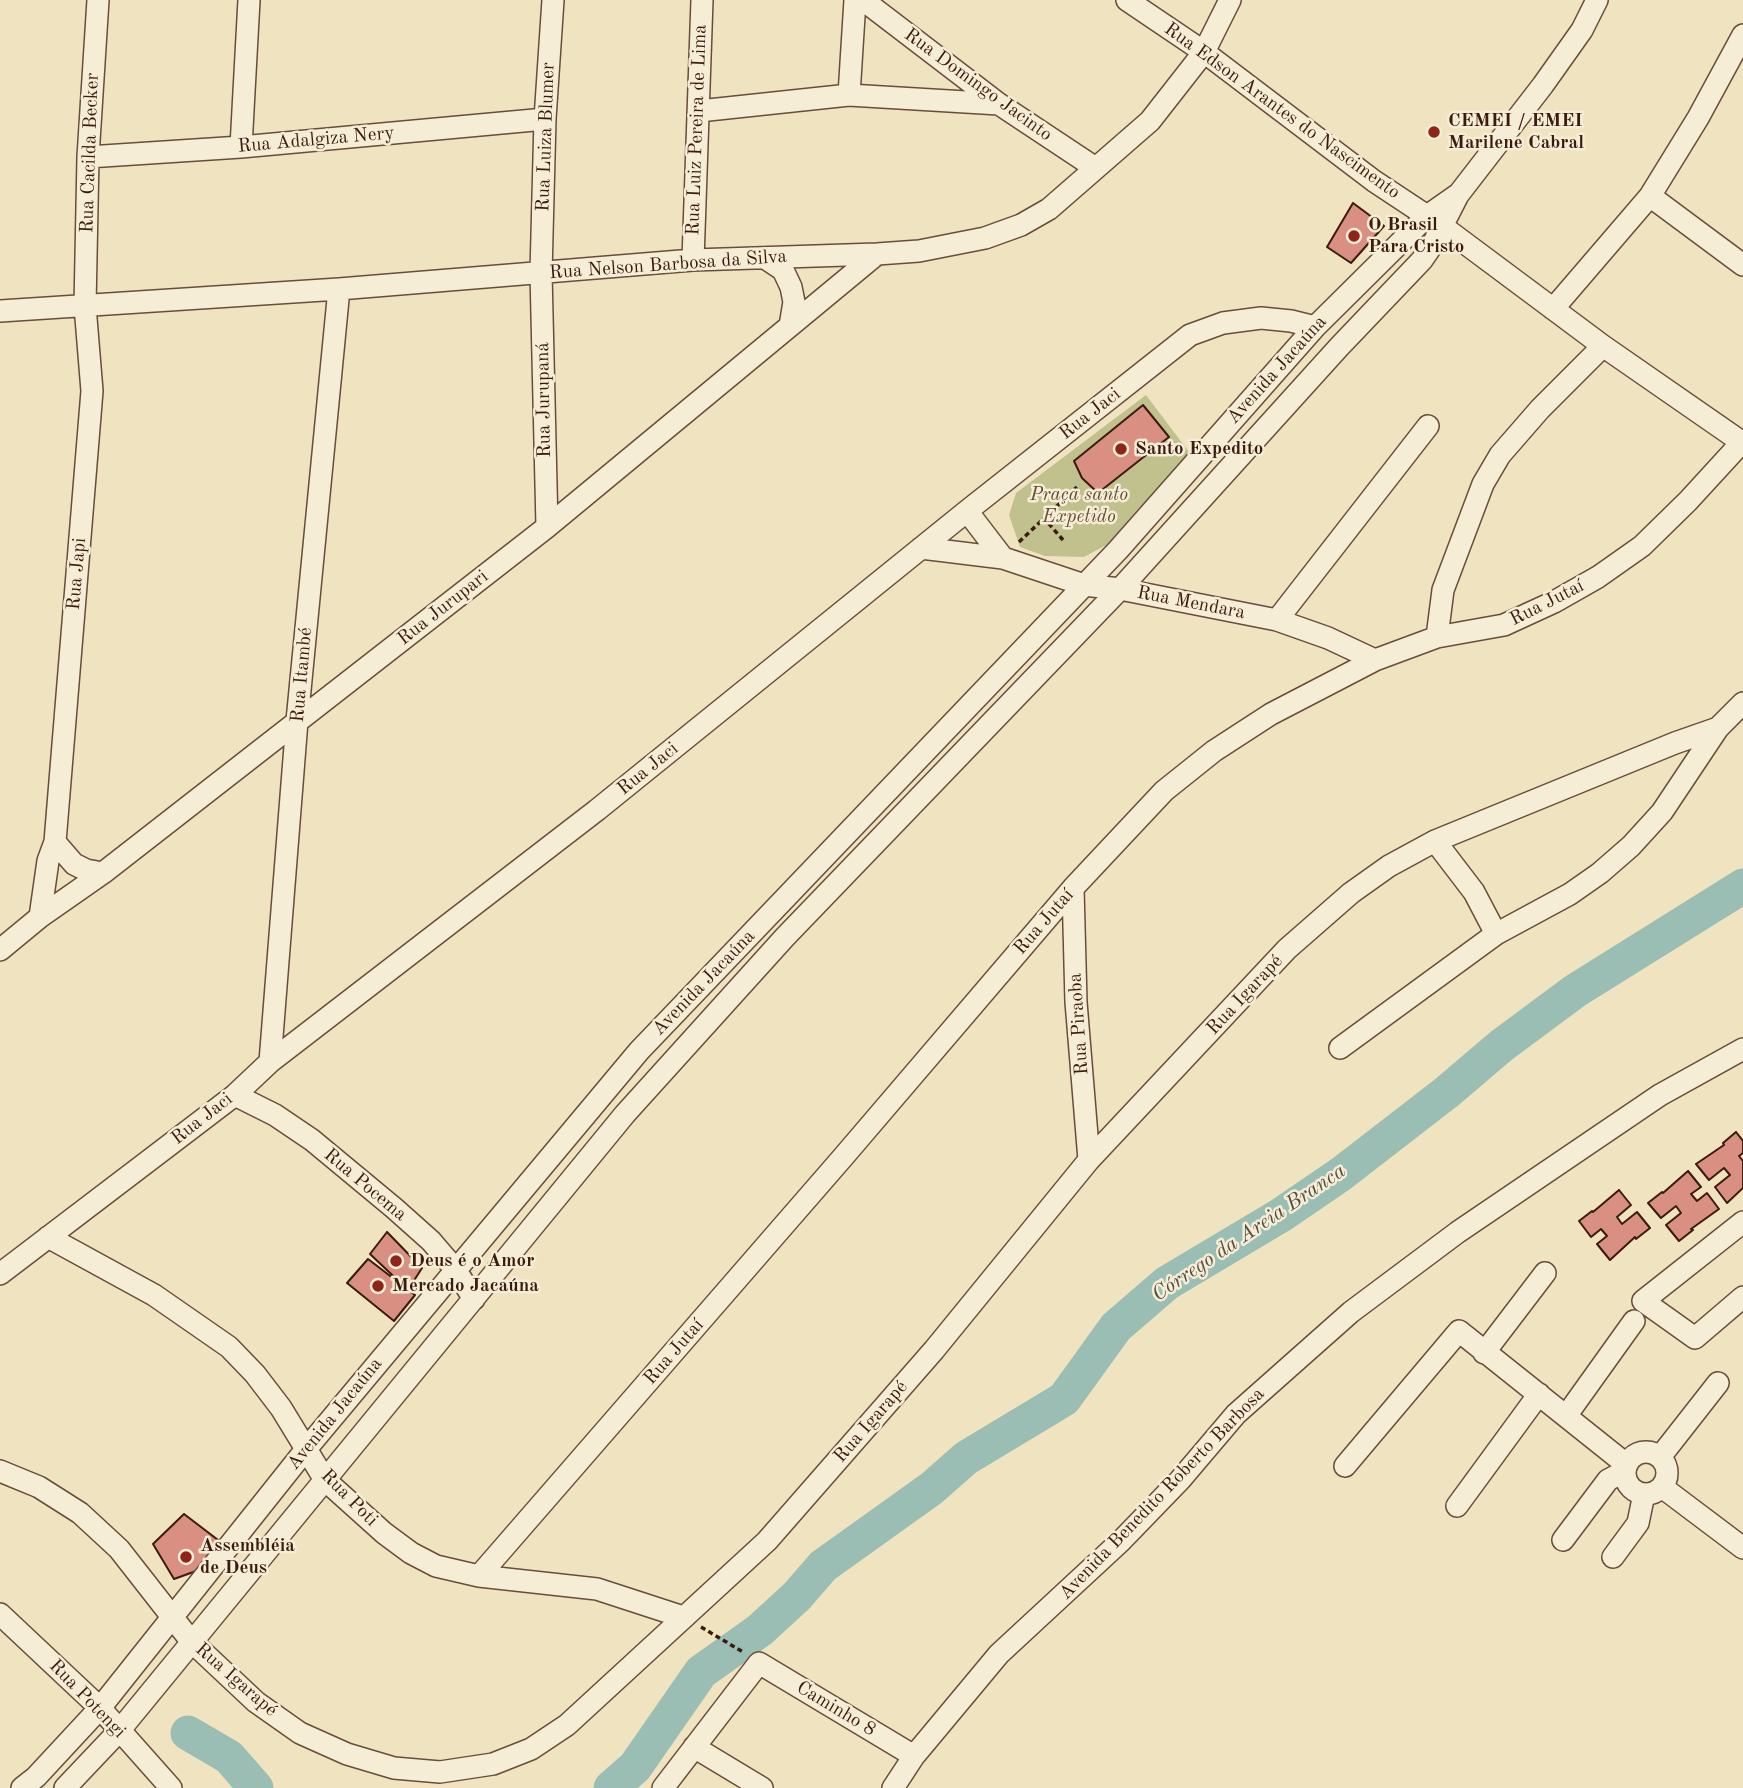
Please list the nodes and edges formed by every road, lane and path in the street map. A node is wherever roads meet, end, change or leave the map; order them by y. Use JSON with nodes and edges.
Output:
{"nodes":[{"id":1,"x":98,"y":0,"type":"edge"},
{"id":2,"x":249,"y":0,"type":"edge"},
{"id":3,"x":553,"y":0,"type":"edge"},
{"id":4,"x":702,"y":0,"type":"edge"},
{"id":5,"x":855,"y":0,"type":"edge"},
{"id":6,"x":863,"y":0,"type":"edge"},
{"id":7,"x":1127,"y":0,"type":"edge"},
{"id":8,"x":1230,"y":0,"type":"edge"},
{"id":9,"x":1597,"y":0,"type":"edge"},
{"id":10,"x":1743,"y":35,"type":"edge"},
{"id":11,"x":1204,"y":52,"type":"junction"},
{"id":12,"x":849,"y":95,"type":"junction"},
{"id":13,"x":999,"y":104,"type":"junction"},
{"id":14,"x":699,"y":111,"type":"junction"},
{"id":15,"x":545,"y":118,"type":"junction"},
{"id":16,"x":241,"y":147,"type":"junction"},
{"id":17,"x":88,"y":157,"type":"junction"},
{"id":18,"x":1094,"y":167,"type":"junction"},
{"id":19,"x":1650,"y":196,"type":"junction"},
{"id":20,"x":1435,"y":221,"type":"junction"},
{"id":21,"x":877,"y":254,"type":"junction"},
{"id":22,"x":765,"y":258,"type":"junction"},
{"id":23,"x":692,"y":260,"type":"junction"},
{"id":24,"x":1743,"y":265,"type":"edge"},
{"id":25,"x":541,"y":273,"type":"junction"},
{"id":26,"x":339,"y":289,"type":"junction"},
{"id":27,"x":85,"y":306,"type":"junction"},
{"id":28,"x":1553,"y":309,"type":"junction"},
{"id":29,"x":0,"y":311,"type":"edge"},
{"id":30,"x":790,"y":326,"type":"junction"},
{"id":31,"x":1315,"y":327,"type":"junction"},
{"id":32,"x":1603,"y":346,"type":"junction"},
{"id":33,"x":1428,"y":426,"type":"dead end"},
{"id":34,"x":1742,"y":442,"type":"edge"},
{"id":35,"x":1077,"y":487,"type":"dead end"},
{"id":36,"x":967,"y":511,"type":"junction"},
{"id":37,"x":1042,"y":517,"type":"junction"},
{"id":38,"x":547,"y":527,"type":"junction"},
{"id":39,"x":1063,"y":540,"type":"dead end"},
{"id":40,"x":921,"y":548,"type":"junction"},
{"id":41,"x":1003,"y":558,"type":"junction"},
{"id":42,"x":1084,"y":585,"type":"junction"},
{"id":43,"x":1120,"y":589,"type":"junction"},
{"id":44,"x":1276,"y":620,"type":"junction"},
{"id":45,"x":1437,"y":637,"type":"junction"},
{"id":46,"x":1375,"y":660,"type":"junction"},
{"id":47,"x":1743,"y":703,"type":"edge"},
{"id":48,"x":297,"y":721,"type":"junction"},
{"id":49,"x":1718,"y":728,"type":"junction"},
{"id":50,"x":1435,"y":841,"type":"junction"},
{"id":51,"x":55,"y":842,"type":"junction"},
{"id":52,"x":103,"y":873,"type":"junction"},
{"id":53,"x":1073,"y":888,"type":"junction"},
{"id":54,"x":40,"y":918,"type":"junction"},
{"id":55,"x":1496,"y":934,"type":"junction"},
{"id":56,"x":0,"y":950,"type":"edge"},
{"id":57,"x":1340,"y":1048,"type":"dead end"},
{"id":58,"x":1743,"y":1049,"type":"edge"},
{"id":59,"x":270,"y":1062,"type":"junction"},
{"id":60,"x":235,"y":1095,"type":"junction"},
{"id":61,"x":1089,"y":1160,"type":"junction"},
{"id":62,"x":1743,"y":1222,"type":"edge"},
{"id":63,"x":48,"y":1237,"type":"junction"},
{"id":64,"x":455,"y":1269,"type":"junction"},
{"id":65,"x":1545,"y":1273,"type":"dead end"},
{"id":66,"x":0,"y":1274,"type":"edge"},
{"id":67,"x":1743,"y":1297,"type":"edge"},
{"id":68,"x":474,"y":1299,"type":"junction"},
{"id":69,"x":1634,"y":1321,"type":"dead end"},
{"id":70,"x":1484,"y":1353,"type":"junction"},
{"id":71,"x":1718,"y":1383,"type":"dead end"},
{"id":72,"x":1539,"y":1394,"type":"junction"},
{"id":73,"x":1566,"y":1416,"type":"junction"},
{"id":74,"x":307,"y":1448,"type":"junction"},
{"id":75,"x":1660,"y":1457,"type":"junction"},
{"id":76,"x":1345,"y":1466,"type":"dead end"},
{"id":77,"x":1626,"y":1468,"type":"junction"},
{"id":78,"x":0,"y":1471,"type":"edge"},
{"id":79,"x":325,"y":1480,"type":"junction"},
{"id":80,"x":1653,"y":1490,"type":"junction"},
{"id":81,"x":1457,"y":1506,"type":"dead end"},
{"id":82,"x":1739,"y":1536,"type":"edge"},
{"id":83,"x":1563,"y":1540,"type":"dead end"},
{"id":84,"x":1613,"y":1557,"type":"dead end"},
{"id":85,"x":479,"y":1576,"type":"junction"},
{"id":86,"x":0,"y":1614,"type":"edge"},
{"id":87,"x":173,"y":1617,"type":"junction"},
{"id":88,"x":683,"y":1617,"type":"junction"},
{"id":89,"x":722,"y":1638,"type":"dead end"},
{"id":90,"x":191,"y":1641,"type":"junction"},
{"id":91,"x":755,"y":1660,"type":"junction"},
{"id":92,"x":100,"y":1708,"type":"junction"},
{"id":93,"x":119,"y":1731,"type":"junction"},
{"id":94,"x":694,"y":1747,"type":"junction"},
{"id":95,"x":914,"y":1756,"type":"junction"},
{"id":96,"x":22,"y":1788,"type":"edge"},
{"id":97,"x":65,"y":1788,"type":"edge"},
{"id":98,"x":171,"y":1788,"type":"edge"},
{"id":99,"x":663,"y":1788,"type":"edge"},
{"id":100,"x":762,"y":1788,"type":"edge"},
{"id":101,"x":893,"y":1788,"type":"edge"}],
"edges":[{"from":1,"to":17,"type":"street","name":"Rua Cacilda Becker"},
{"from":2,"to":16,"type":"street"},
{"from":3,"to":15,"type":"street","name":"Rua Luiza Blumer"},
{"from":4,"to":14,"type":"street","name":"Rua Luiz Pereira de Lima"},
{"from":5,"to":12,"type":"street"},
{"from":6,"to":13,"type":"street","name":"Rua Domingo Jacinto"},
{"from":7,"to":11,"type":"street","name":"Rua Edson Arantes do Nascimento"},
{"from":8,"to":11,"type":"street","name":"Rua Nelson Barbosa da Silva"},
{"from":9,"to":20,"type":"street"},
{"from":10,"to":19,"type":"street"},
{"from":11,"to":18,"type":"street","name":"Rua Nelson Barbosa da Silva"},
{"from":11,"to":20,"type":"street","name":"Rua Edson Arantes do Nascimento"},
{"from":12,"to":13,"type":"street"},
{"from":12,"to":14,"type":"street"},
{"from":13,"to":18,"type":"street","name":"Rua Domingo Jacinto"},
{"from":14,"to":23,"type":"street","name":"Rua Luiz Pereira de Lima"},
{"from":15,"to":16,"type":"street","name":"Rua Adalgiza Nery"},
{"from":15,"to":25,"type":"street","name":"Rua Luiza Blumer"},
{"from":16,"to":17,"type":"street","name":"Rua Adalgiza Nery"},
{"from":17,"to":27,"type":"street","name":"Rua Cacilda Becker"},
{"from":18,"to":21,"type":"street","name":"Rua Nelson Barbosa da Silva"},
{"from":19,"to":24,"type":"street"},
{"from":19,"to":28,"type":"street"},
{"from":20,"to":28,"type":"street","name":"Rua Edson Arantes do Nascimento"},
{"from":20,"to":31,"type":"street","name":"Avenida Jacaúna"},
{"from":20,"to":43,"type":"street","name":"Avenida Jacaúna"},
{"from":21,"to":22,"type":"street","name":"Rua Nelson Barbosa da Silva"},
{"from":21,"to":30,"type":"street","name":"Rua Jurupari"},
{"from":22,"to":23,"type":"street","name":"Rua Nelson Barbosa da Silva"},
{"from":22,"to":30,"type":"street"},
{"from":23,"to":25,"type":"street","name":"Rua Nelson Barbosa da Silva"},
{"from":25,"to":26,"type":"street","name":"Rua Nelson Barbosa da Silva"},
{"from":25,"to":38,"type":"street","name":"Rua Jurupaná"},
{"from":26,"to":27,"type":"street","name":"Rua Nelson Barbosa da Silva"},
{"from":26,"to":48,"type":"street","name":"Rua Itambé"},
{"from":27,"to":29,"type":"street","name":"Rua Nelson Barbosa da Silva"},
{"from":27,"to":51,"type":"street","name":"Rua Japi"},
{"from":28,"to":32,"type":"street","name":"Rua Edson Arantes do Nascimento"},
{"from":30,"to":38,"type":"street","name":"Rua Jurupari"},
{"from":31,"to":36,"type":"street","name":"Rua Jaci"},
{"from":31,"to":42,"type":"street","name":"Avenida Jacaúna"},
{"from":32,"to":34,"type":"street","name":"Rua Edson Arantes do Nascimento"},
{"from":32,"to":45,"type":"street"},
{"from":33,"to":44,"type":"street"},
{"from":34,"to":45,"type":"street","name":"Rua Jutaí"},
{"from":35,"to":37,"type":"path"},
{"from":36,"to":40,"type":"street","name":"Rua Jaci"},
{"from":36,"to":41,"type":"street"},
{"from":37,"to":39,"type":"path"},
{"from":37,"to":41,"type":"path"},
{"from":38,"to":48,"type":"street","name":"Rua Jurupari"},
{"from":40,"to":41,"type":"street","name":"Rua Mendara"},
{"from":40,"to":59,"type":"street","name":"Rua Jaci"},
{"from":41,"to":42,"type":"street","name":"Rua Mendara"},
{"from":42,"to":43,"type":"street","name":"Rua Mendara"},
{"from":42,"to":64,"type":"street","name":"Avenida Jacaúna"},
{"from":43,"to":44,"type":"street","name":"Rua Mendara"},
{"from":43,"to":68,"type":"street","name":"Avenida Jacaúna"},
{"from":44,"to":46,"type":"street","name":"Rua Mendara"},
{"from":45,"to":46,"type":"street","name":"Rua Jutaí"},
{"from":46,"to":53,"type":"street","name":"Rua Jutaí"},
{"from":47,"to":49,"type":"street","name":"Rua Igarapé"},
{"from":48,"to":52,"type":"street","name":"Rua Jurupari"},
{"from":48,"to":59,"type":"street","name":"Rua Itambé"},
{"from":49,"to":50,"type":"street","name":"Rua Igarapé"},
{"from":49,"to":55,"type":"street","name":"Rua Igarapé"},
{"from":50,"to":55,"type":"street"},
{"from":50,"to":61,"type":"street","name":"Rua Igarapé"},
{"from":51,"to":52,"type":"street"},
{"from":51,"to":54,"type":"street","name":"Rua Japi"},
{"from":52,"to":54,"type":"street","name":"Rua Jurupari"},
{"from":53,"to":61,"type":"street","name":"Rua Piraoba"},
{"from":53,"to":85,"type":"street","name":"Rua Jutaí"},
{"from":54,"to":56,"type":"street","name":"Rua Jurupari"},
{"from":55,"to":57,"type":"street","name":"Rua Igarapé"},
{"from":58,"to":95,"type":"street","name":"Avenida Benedito Roberto Barbosa"},
{"from":59,"to":60,"type":"street","name":"Rua Jaci"},
{"from":60,"to":63,"type":"street","name":"Rua Jaci"},
{"from":60,"to":64,"type":"street","name":"Rua Pocema"},
{"from":61,"to":88,"type":"street","name":"Rua Igarapé"},
{"from":62,"to":67,"type":"street"},
{"from":63,"to":66,"type":"street","name":"Rua Jaci"},
{"from":63,"to":74,"type":"street","name":"Rua Poti"},
{"from":64,"to":68,"type":"street","name":"Rua Pocema"},
{"from":64,"to":74,"type":"street","name":"Avenida Jacaúna"},
{"from":65,"to":70,"type":"street"},
{"from":68,"to":79,"type":"street","name":"Avenida Jacaúna"},
{"from":69,"to":73,"type":"street"},
{"from":70,"to":72,"type":"street"},
{"from":70,"to":76,"type":"street"},
{"from":71,"to":75,"type":"street"},
{"from":72,"to":73,"type":"street"},
{"from":72,"to":81,"type":"street"},
{"from":73,"to":77,"type":"street"},
{"from":74,"to":79,"type":"street","name":"Rua Poti"},
{"from":74,"to":87,"type":"street","name":"Avenida Jacaúna"},
{"from":75,"to":77,"type":"street"},
{"from":75,"to":80,"type":"street"},
{"from":77,"to":80,"type":"street"},
{"from":77,"to":83,"type":"street"},
{"from":78,"to":87,"type":"street","name":"Rua Igarapé"},
{"from":79,"to":85,"type":"street","name":"Rua Poti"},
{"from":79,"to":90,"type":"street","name":"Avenida Jacaúna"},
{"from":80,"to":82,"type":"street"},
{"from":80,"to":84,"type":"street"},
{"from":85,"to":88,"type":"street","name":"Rua Poti"},
{"from":86,"to":92,"type":"street","name":"Rua Potengi"},
{"from":87,"to":90,"type":"street","name":"Rua Igarapé"},
{"from":87,"to":92,"type":"street","name":"Avenida Jacaúna"},
{"from":88,"to":90,"type":"street","name":"Rua Igarapé"},
{"from":89,"to":91,"type":"path"},
{"from":90,"to":93,"type":"street","name":"Avenida Jacaúna"},
{"from":91,"to":94,"type":"street"},
{"from":91,"to":95,"type":"street","name":"Caminho 8"},
{"from":92,"to":93,"type":"street","name":"Rua Potengi"},
{"from":92,"to":96,"type":"street","name":"Avenida Jacaúna"},
{"from":93,"to":97,"type":"street","name":"Avenida Jacaúna"},
{"from":93,"to":98,"type":"street","name":"Rua Potengi"},
{"from":94,"to":99,"type":"street"},
{"from":94,"to":100,"type":"street"},
{"from":95,"to":101,"type":"street","name":"Avenida Benedito Roberto Barbosa"}]}
